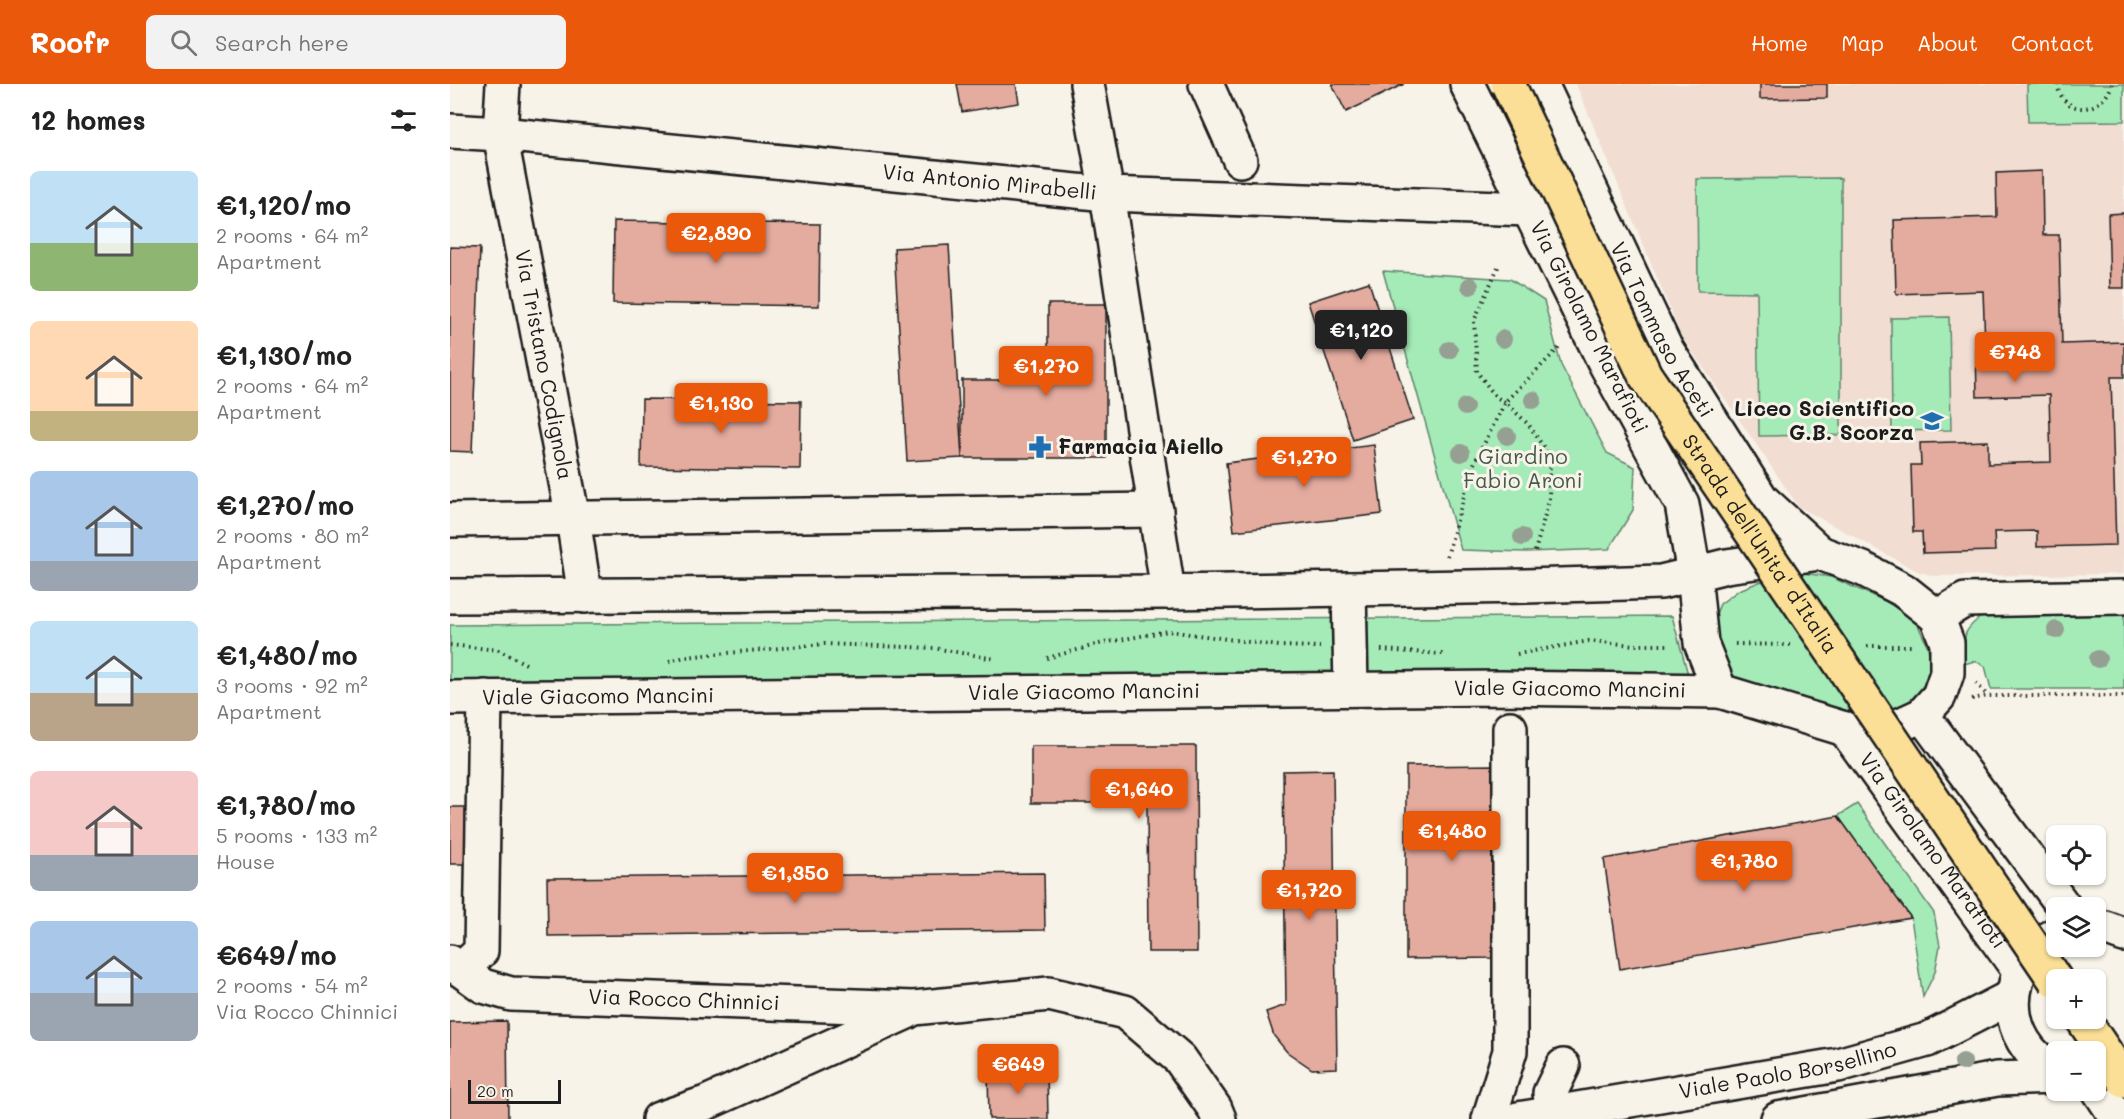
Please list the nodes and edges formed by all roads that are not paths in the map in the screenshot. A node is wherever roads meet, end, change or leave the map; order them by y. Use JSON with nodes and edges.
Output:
{"nodes":[{"id":1,"x":503,"y":84,"type":"edge"},
{"id":2,"x":1087,"y":84,"type":"edge"},
{"id":3,"x":1206,"y":84,"type":"edge"},
{"id":4,"x":1467,"y":84,"type":"edge"},
{"id":5,"x":1509,"y":84,"type":"edge"},
{"id":6,"x":1541,"y":84,"type":"edge"},
{"id":7,"x":450,"y":131,"type":"edge"},
{"id":8,"x":500,"y":134,"type":"junction"},
{"id":9,"x":1239,"y":160,"type":"dead end"},
{"id":10,"x":1107,"y":195,"type":"junction"},
{"id":11,"x":1529,"y":209,"type":"junction"},
{"id":12,"x":1156,"y":510,"type":"junction"},
{"id":13,"x":573,"y":519,"type":"junction"},
{"id":14,"x":450,"y":520,"type":"edge"},
{"id":15,"x":1820,"y":553,"type":"junction"},
{"id":16,"x":1694,"y":574,"type":"junction"},
{"id":17,"x":1349,"y":589,"type":"junction"},
{"id":18,"x":1168,"y":592,"type":"junction"},
{"id":19,"x":585,"y":596,"type":"junction"},
{"id":20,"x":450,"y":597,"type":"edge"},
{"id":21,"x":2124,"y":597,"type":"edge"},
{"id":22,"x":1937,"y":617,"type":"junction"},
{"id":23,"x":1500,"y":688,"type":"junction"},
{"id":24,"x":1351,"y":689,"type":"junction"},
{"id":25,"x":1720,"y":690,"type":"junction"},
{"id":26,"x":485,"y":697,"type":"junction"},
{"id":27,"x":450,"y":698,"type":"edge"},
{"id":28,"x":1922,"y":715,"type":"junction"},
{"id":29,"x":1845,"y":729,"type":"junction"},
{"id":30,"x":2057,"y":897,"type":"edge"},
{"id":31,"x":2106,"y":928,"type":"edge"},
{"id":32,"x":2124,"y":935,"type":"edge"},
{"id":33,"x":2046,"y":941,"type":"edge"},
{"id":34,"x":456,"y":966,"type":"edge"},
{"id":35,"x":2048,"y":969,"type":"edge"},
{"id":36,"x":2016,"y":984,"type":"junction"},
{"id":37,"x":914,"y":1008,"type":"junction"},
{"id":38,"x":2089,"y":1029,"type":"edge"},
{"id":39,"x":2046,"y":1065,"type":"edge"},
{"id":40,"x":1563,"y":1066,"type":"dead end"},
{"id":41,"x":2124,"y":1070,"type":"edge"},
{"id":42,"x":2106,"y":1076,"type":"edge"},
{"id":43,"x":2046,"y":1077,"type":"edge"},
{"id":44,"x":2124,"y":1080,"type":"edge"},
{"id":45,"x":2106,"y":1101,"type":"edge"},
{"id":46,"x":1553,"y":1113,"type":"junction"},
{"id":47,"x":659,"y":1119,"type":"edge"},
{"id":48,"x":1219,"y":1119,"type":"edge"},
{"id":49,"x":1490,"y":1119,"type":"edge"},
{"id":50,"x":1518,"y":1119,"type":"edge"},
{"id":51,"x":1778,"y":1119,"type":"edge"},
{"id":52,"x":2118,"y":1119,"type":"edge"}],
"edges":[{"from":1,"to":8,"type":"street","name":"Via Tristano Codignola"},
{"from":2,"to":10,"type":"street"},
{"from":3,"to":9,"type":"street"},
{"from":4,"to":11,"type":"street","name":"Via Girolamo Marafioti"},
{"from":5,"to":35,"type":"main road","name":"Strada dell'Unita' d'Italia","bridge":true},
{"from":6,"to":15,"type":"street","name":"Via Tommaso Aceti"},
{"from":7,"to":8,"type":"street","name":"Via Antonio Mirabelli"},
{"from":8,"to":10,"type":"street","name":"Via Antonio Mirabelli"},
{"from":8,"to":13,"type":"street","name":"Via Tristano Codignola"},
{"from":10,"to":11,"type":"street","name":"Via Antonio Mirabelli"},
{"from":10,"to":12,"type":"street"},
{"from":11,"to":16,"type":"street","name":"Via Girolamo Marafioti"},
{"from":12,"to":13,"type":"street"},
{"from":12,"to":18,"type":"street"},
{"from":13,"to":14,"type":"street"},
{"from":13,"to":19,"type":"street","name":"Via Tristano Codignola"},
{"from":15,"to":16,"type":"street"},
{"from":15,"to":22,"type":"street"},
{"from":16,"to":17,"type":"street"},
{"from":16,"to":25,"type":"street","name":"Viale Giacomo Mancini"},
{"from":17,"to":18,"type":"street"},
{"from":17,"to":24,"type":"street"},
{"from":18,"to":19,"type":"street"},
{"from":19,"to":20,"type":"street"},
{"from":21,"to":22,"type":"street"},
{"from":22,"to":28,"type":"street","name":"Viale Giacomo Mancini"},
{"from":23,"to":24,"type":"street","name":"Viale Giacomo Mancini"},
{"from":23,"to":25,"type":"street","name":"Viale Giacomo Mancini"},
{"from":23,"to":49,"type":"street"},
{"from":24,"to":26,"type":"street","name":"Viale Giacomo Mancini"},
{"from":25,"to":29,"type":"street","name":"Viale Giacomo Mancini"},
{"from":26,"to":27,"type":"street","name":"Viale Giacomo Mancini"},
{"from":26,"to":34,"type":"street","name":"Via Rocco Chinnici"},
{"from":28,"to":29,"type":"street","name":"Viale Giacomo Mancini"},
{"from":28,"to":30,"type":"street"},
{"from":29,"to":36,"type":"street","name":"Via Girolamo Marafioti"},
{"from":31,"to":32,"type":"street"},
{"from":33,"to":36,"type":"street"},
{"from":34,"to":37,"type":"street","name":"Via Rocco Chinnici"},
{"from":36,"to":39,"type":"street"},
{"from":36,"to":46,"type":"street","name":"Viale Paolo Borsellino"},
{"from":37,"to":47,"type":"street","name":"Via Rocco Chinnici"},
{"from":37,"to":48,"type":"street","name":"Via Rocco Chinnici"},
{"from":38,"to":44,"type":"main road","bridge":true},
{"from":40,"to":46,"type":"street"},
{"from":41,"to":42,"type":"street"},
{"from":43,"to":51,"type":"street"},
{"from":45,"to":52,"type":"street"},
{"from":46,"to":50,"type":"street","name":"Viale Paolo Borsellino"}]}
